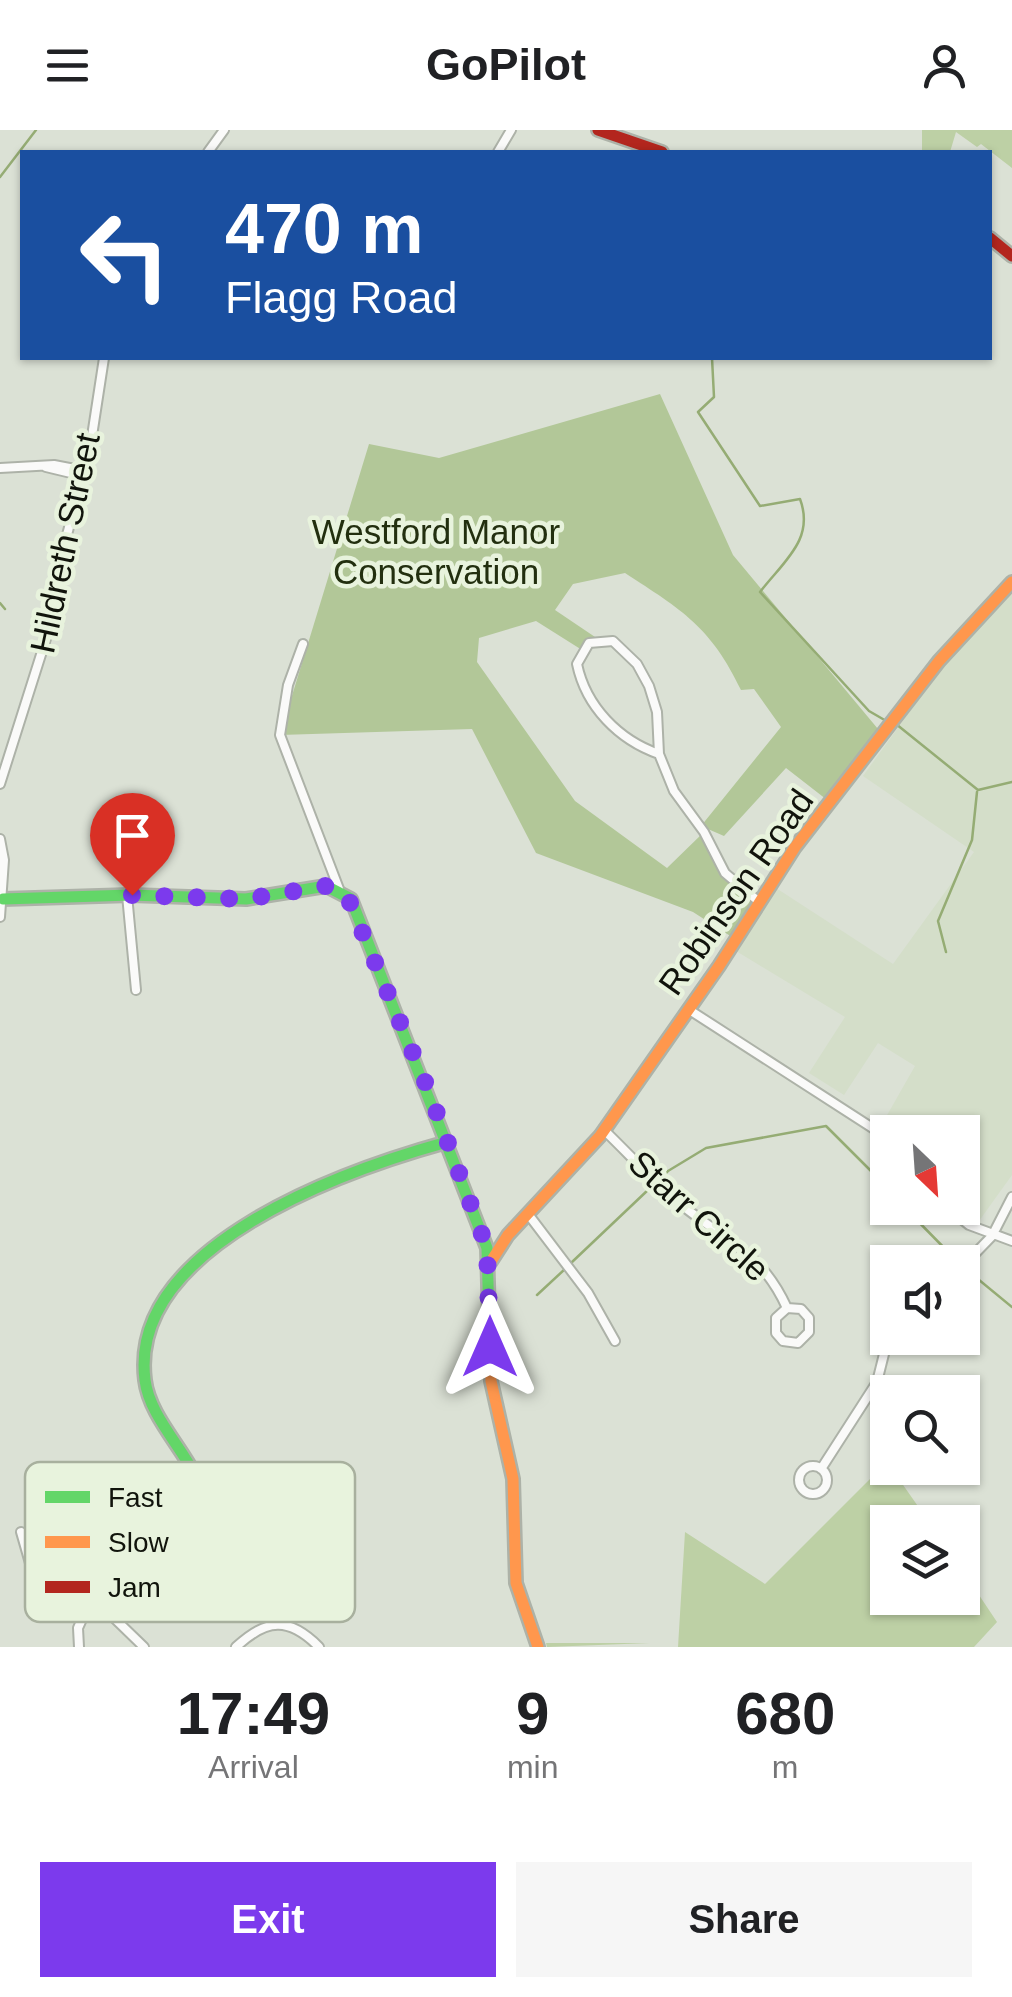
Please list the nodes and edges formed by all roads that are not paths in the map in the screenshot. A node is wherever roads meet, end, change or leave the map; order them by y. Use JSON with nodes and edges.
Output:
{"nodes":[{"id":1,"x":598,"y":130,"type":"edge"},
{"id":2,"x":656,"y":150,"type":"edge"},
{"id":3,"x":992,"y":240,"type":"edge"},
{"id":4,"x":1012,"y":256,"type":"edge"},
{"id":5,"x":104,"y":360,"type":"edge"},
{"id":6,"x":0,"y":468,"type":"edge"},
{"id":7,"x":85,"y":471,"type":"junction"},
{"id":8,"x":1012,"y":582,"type":"edge"},
{"id":9,"x":303,"y":644,"type":"dead end"},
{"id":10,"x":659,"y":754,"type":"junction"},
{"id":11,"x":0,"y":784,"type":"edge"},
{"id":12,"x":0,"y":839,"type":"edge"},
{"id":13,"x":339,"y":888,"type":"junction"},
{"id":14,"x":127,"y":895,"type":"junction"},
{"id":15,"x":3,"y":900,"type":"junction"},
{"id":16,"x":758,"y":901,"type":"junction"},
{"id":17,"x":0,"y":917,"type":"edge"},
{"id":18,"x":136,"y":990,"type":"dead end"},
{"id":19,"x":688,"y":1009,"type":"junction"},
{"id":20,"x":870,"y":1126,"type":"edge"},
{"id":21,"x":604,"y":1130,"type":"junction"},
{"id":22,"x":447,"y":1142,"type":"junction"},
{"id":23,"x":1012,"y":1197,"type":"edge"},
{"id":24,"x":528,"y":1214,"type":"junction"},
{"id":25,"x":975,"y":1225,"type":"edge"},
{"id":26,"x":508,"y":1235,"type":"junction"},
{"id":27,"x":992,"y":1236,"type":"junction"},
{"id":28,"x":483,"y":1237,"type":"junction"},
{"id":29,"x":1012,"y":1241,"type":"edge"},
{"id":30,"x":980,"y":1248,"type":"edge"},
{"id":31,"x":490,"y":1263,"type":"junction"},
{"id":32,"x":786,"y":1308,"type":"junction"},
{"id":33,"x":615,"y":1341,"type":"dead end"},
{"id":34,"x":884,"y":1355,"type":"edge"},
{"id":35,"x":188,"y":1462,"type":"edge"},
{"id":36,"x":821,"y":1469,"type":"dead end"},
{"id":37,"x":21,"y":1532,"type":"dead end"},
{"id":38,"x":25,"y":1544,"type":"edge"},
{"id":39,"x":80,"y":1622,"type":"edge"},
{"id":40,"x":121,"y":1622,"type":"edge"},
{"id":41,"x":79,"y":1647,"type":"edge"},
{"id":42,"x":144,"y":1647,"type":"edge"},
{"id":43,"x":236,"y":1647,"type":"edge"},
{"id":44,"x":319,"y":1647,"type":"edge"},
{"id":45,"x":538,"y":1647,"type":"edge"}],
"edges":[{"from":1,"to":2,"type":"street"},
{"from":3,"to":4,"type":"street"},
{"from":5,"to":7,"type":"street","name":"Hildreth Street"},
{"from":6,"to":7,"type":"street"},
{"from":7,"to":11,"type":"street","name":"Hildreth Street"},
{"from":8,"to":16,"type":"street","name":"Robinson Road"},
{"from":9,"to":13,"type":"street"},
{"from":10,"to":10,"type":"street"},
{"from":10,"to":16,"type":"street"},
{"from":12,"to":15,"type":"street"},
{"from":13,"to":14,"type":"street"},
{"from":13,"to":22,"type":"street"},
{"from":14,"to":15,"type":"street"},
{"from":14,"to":18,"type":"street"},
{"from":15,"to":17,"type":"street"},
{"from":16,"to":19,"type":"street","name":"Robinson Road"},
{"from":19,"to":20,"type":"street"},
{"from":19,"to":21,"type":"street","name":"Robinson Road"},
{"from":21,"to":24,"type":"street","name":"Robinson Road"},
{"from":21,"to":32,"type":"street","name":"Starr Circle"},
{"from":22,"to":28,"type":"street"},
{"from":22,"to":35,"type":"street"},
{"from":23,"to":27,"type":"street"},
{"from":24,"to":26,"type":"street","name":"Robinson Road"},
{"from":24,"to":33,"type":"street"},
{"from":25,"to":27,"type":"street"},
{"from":26,"to":28,"type":"street"},
{"from":26,"to":31,"type":"street","name":"Robinson Road"},
{"from":27,"to":29,"type":"street"},
{"from":27,"to":30,"type":"street"},
{"from":28,"to":31,"type":"street"},
{"from":31,"to":45,"type":"street"},
{"from":32,"to":32,"type":"street","name":"Starr Circle"},
{"from":34,"to":36,"type":"street"},
{"from":37,"to":38,"type":"street"},
{"from":39,"to":41,"type":"street"},
{"from":40,"to":42,"type":"street"},
{"from":43,"to":44,"type":"street"}]}
